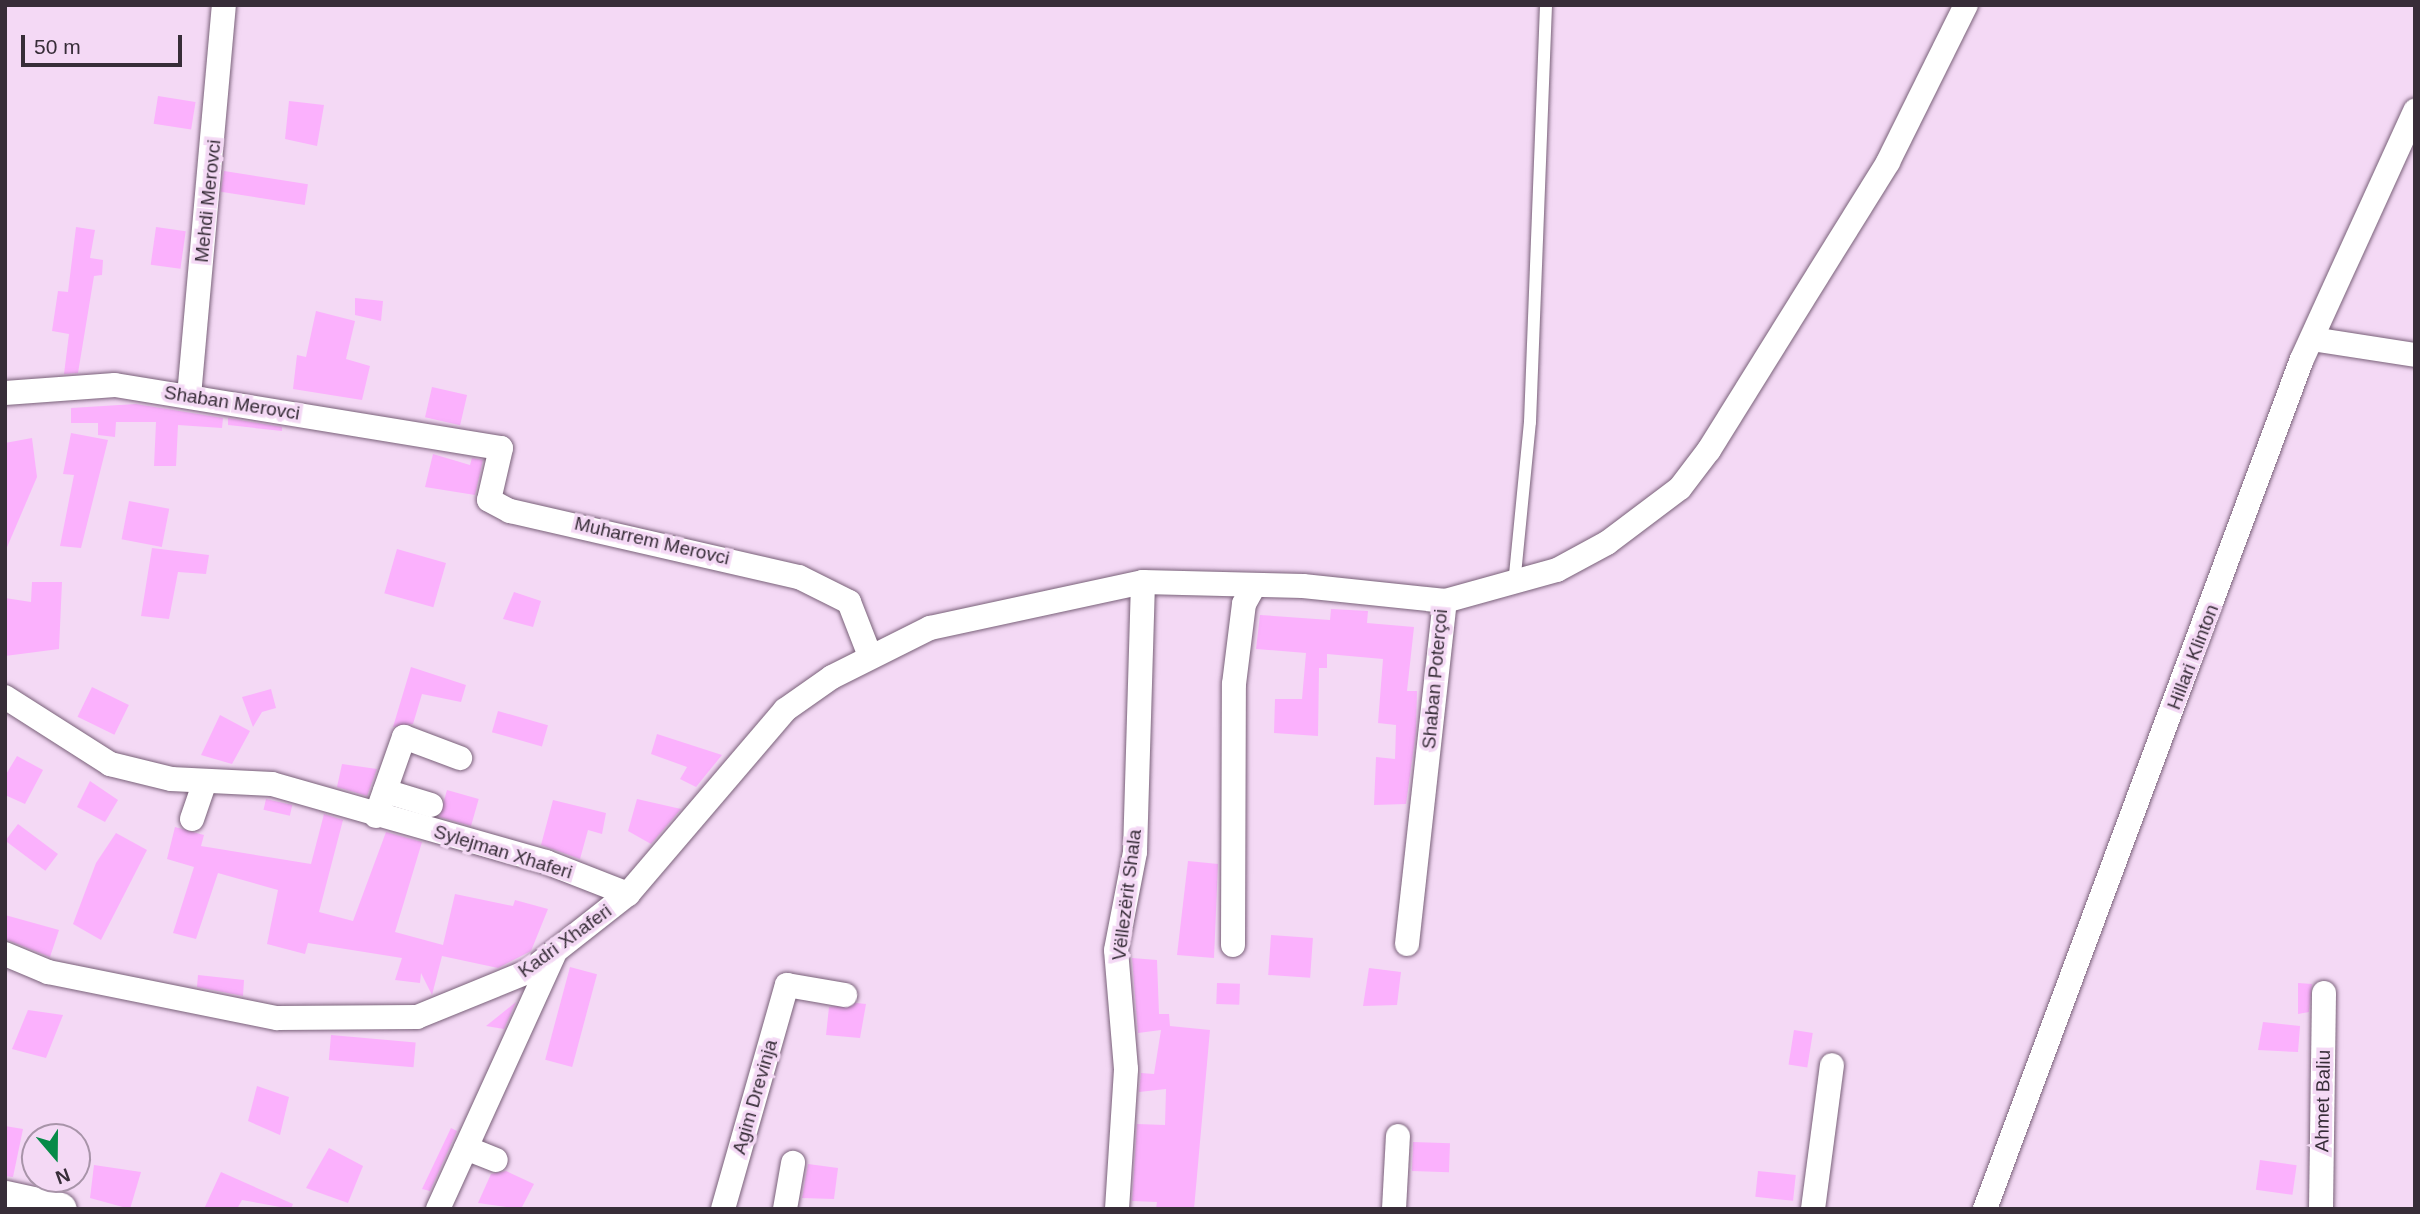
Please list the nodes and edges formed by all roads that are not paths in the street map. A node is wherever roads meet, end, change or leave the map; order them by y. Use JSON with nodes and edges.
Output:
{"nodes":[{"id":1,"x":223,"y":5,"type":"edge"},
{"id":2,"x":1546,"y":5,"type":"edge"},
{"id":3,"x":1966,"y":5,"type":"edge"},
{"id":4,"x":2415,"y":111,"type":"edge"},
{"id":5,"x":2312,"y":339,"type":"junction"},
{"id":6,"x":2415,"y":355,"type":"edge"},
{"id":7,"x":5,"y":393,"type":"edge"},
{"id":8,"x":189,"y":396,"type":"junction"},
{"id":9,"x":459,"y":437,"type":"joint"},
{"id":10,"x":1143,"y":582,"type":"junction"},
{"id":11,"x":1514,"y":585,"type":"junction"},
{"id":12,"x":1254,"y":586,"type":"junction"},
{"id":13,"x":1445,"y":601,"type":"junction"},
{"id":14,"x":870,"y":656,"type":"junction"},
{"id":15,"x":5,"y":697,"type":"edge"},
{"id":16,"x":460,"y":758,"type":"dead end"},
{"id":17,"x":205,"y":782,"type":"junction"},
{"id":18,"x":385,"y":791,"type":"junction"},
{"id":19,"x":431,"y":805,"type":"dead end"},
{"id":20,"x":376,"y":816,"type":"junction"},
{"id":21,"x":192,"y":819,"type":"dead end"},
{"id":22,"x":628,"y":894,"type":"junction"},
{"id":23,"x":1407,"y":944,"type":"dead end"},
{"id":24,"x":1233,"y":945,"type":"dead end"},
{"id":25,"x":555,"y":951,"type":"junction"},
{"id":26,"x":5,"y":954,"type":"edge"},
{"id":27,"x":2324,"y":993,"type":"dead end"},
{"id":28,"x":845,"y":995,"type":"dead end"},
{"id":29,"x":1832,"y":1065,"type":"dead end"},
{"id":30,"x":1398,"y":1136,"type":"dead end"},
{"id":31,"x":466,"y":1148,"type":"junction"},
{"id":32,"x":496,"y":1160,"type":"dead end"},
{"id":33,"x":793,"y":1163,"type":"dead end"},
{"id":34,"x":5,"y":1197,"type":"edge"},
{"id":35,"x":60,"y":1209,"type":"edge"},
{"id":36,"x":438,"y":1209,"type":"edge"},
{"id":37,"x":723,"y":1209,"type":"edge"},
{"id":38,"x":785,"y":1209,"type":"edge"},
{"id":39,"x":1117,"y":1209,"type":"edge"},
{"id":40,"x":1394,"y":1209,"type":"edge"},
{"id":41,"x":1813,"y":1209,"type":"edge"},
{"id":42,"x":1985,"y":1209,"type":"edge"},
{"id":43,"x":2321,"y":1209,"type":"edge"}],
"edges":[{"from":1,"to":8,"type":"street","name":"Mehdi Merovci"},
{"from":2,"to":11,"type":"lane"},
{"from":3,"to":11,"type":"street"},
{"from":4,"to":5,"type":"street","name":"Hillari Klinton"},
{"from":5,"to":6,"type":"street"},
{"from":5,"to":42,"type":"street","name":"Hillari Klinton"},
{"from":7,"to":8,"type":"street","name":"Shaban Merovci"},
{"from":8,"to":9,"type":"street","name":"Shaban Merovci"},
{"from":9,"to":14,"type":"street","name":"Muharrem Merovci"},
{"from":10,"to":12,"type":"street","name":"Shaban Poterçoi"},
{"from":10,"to":14,"type":"street","name":"Shaban Poterçoi"},
{"from":10,"to":39,"type":"street","name":"Vëllezërit Shala"},
{"from":11,"to":13,"type":"street"},
{"from":12,"to":13,"type":"street","name":"Shaban Poterçoi"},
{"from":12,"to":24,"type":"street"},
{"from":13,"to":23,"type":"street","name":"Shaban Poterçoi"},
{"from":14,"to":22,"type":"street","name":"Kadri Xhaferi"},
{"from":15,"to":17,"type":"street","name":"Sylejman Xhaferi"},
{"from":16,"to":18,"type":"street"},
{"from":17,"to":20,"type":"street","name":"Sylejman Xhaferi"},
{"from":17,"to":21,"type":"street"},
{"from":18,"to":19,"type":"street"},
{"from":18,"to":20,"type":"street"},
{"from":20,"to":22,"type":"street","name":"Sylejman Xhaferi"},
{"from":22,"to":25,"type":"street","name":"Kadri Xhaferi"},
{"from":25,"to":26,"type":"street","name":"Kadri Xhaferi"},
{"from":25,"to":31,"type":"street"},
{"from":27,"to":43,"type":"street","name":"Ahmet Baliu"},
{"from":28,"to":37,"type":"street","name":"Agim Drevinja"},
{"from":29,"to":41,"type":"street"},
{"from":30,"to":40,"type":"street"},
{"from":31,"to":32,"type":"street"},
{"from":31,"to":36,"type":"street"},
{"from":33,"to":38,"type":"street"},
{"from":34,"to":35,"type":"street"}]}
